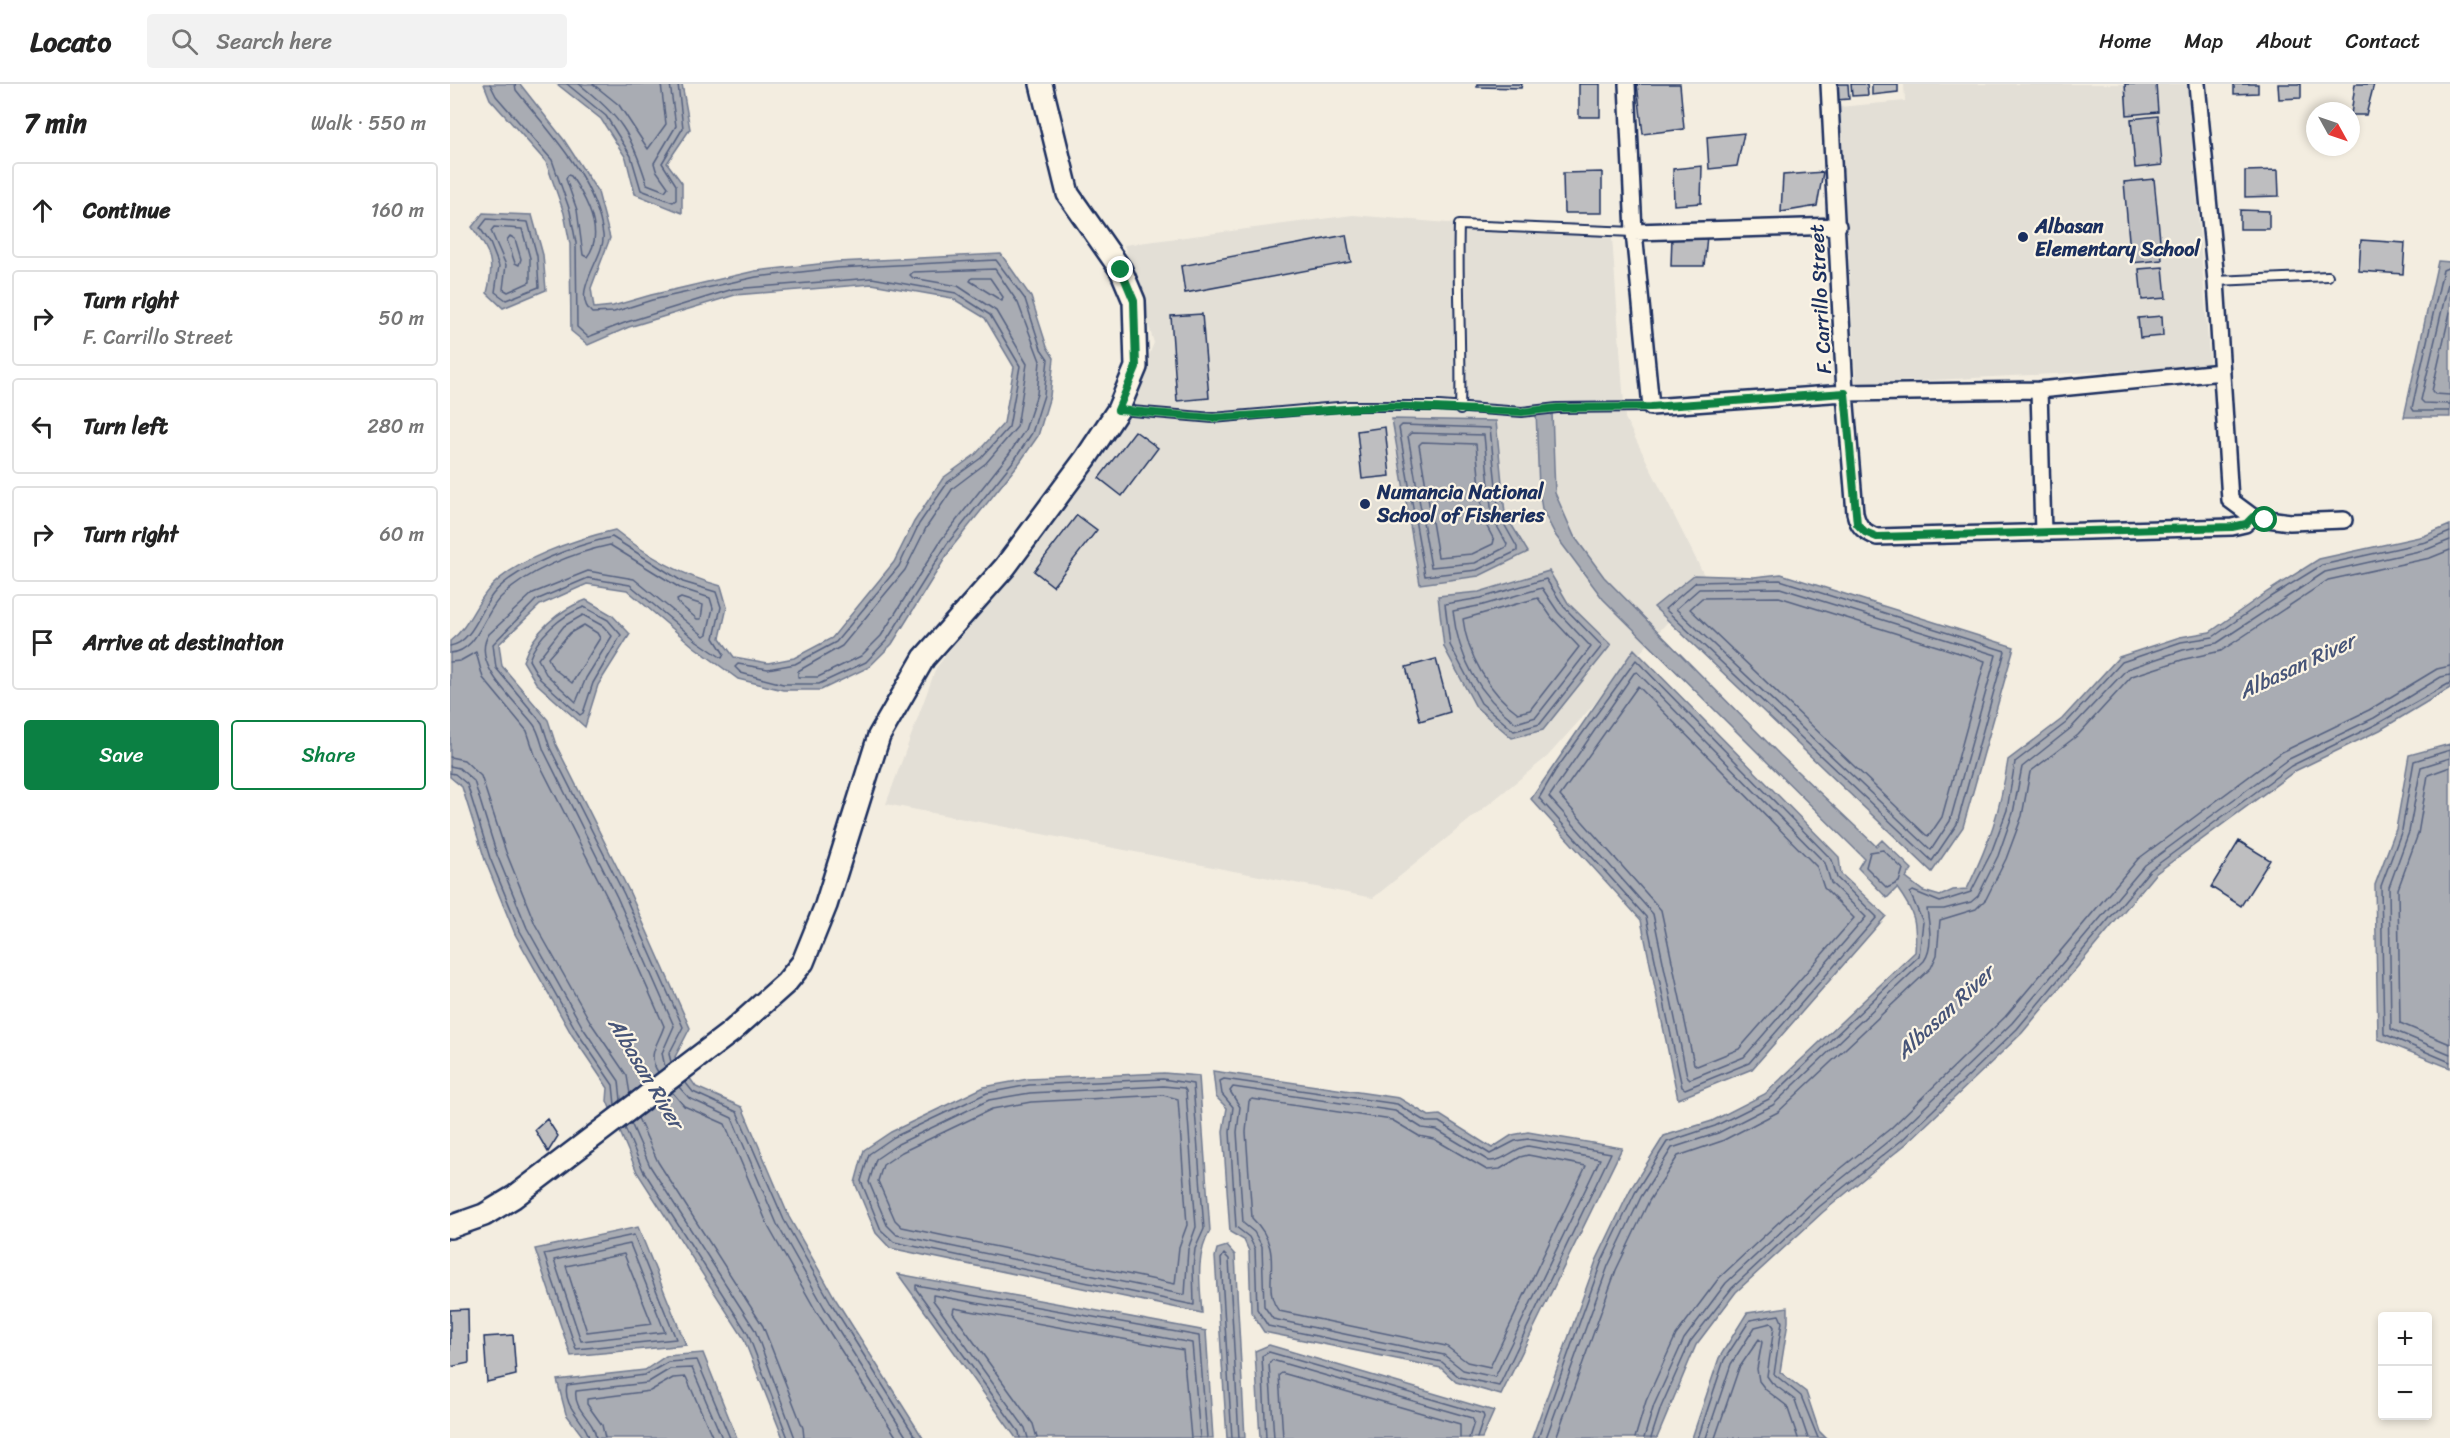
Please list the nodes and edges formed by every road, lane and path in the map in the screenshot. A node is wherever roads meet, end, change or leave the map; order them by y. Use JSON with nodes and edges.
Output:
{"nodes":[{"id":1,"x":1041,"y":84,"type":"edge"},
{"id":2,"x":1627,"y":84,"type":"edge"},
{"id":3,"x":1829,"y":84,"type":"edge"},
{"id":4,"x":2197,"y":84,"type":"edge"},
{"id":5,"x":1838,"y":226,"type":"junction"},
{"id":6,"x":1634,"y":232,"type":"junction"},
{"id":7,"x":2328,"y":276,"type":"dead end"},
{"id":8,"x":2216,"y":281,"type":"junction"},
{"id":9,"x":2222,"y":372,"type":"junction"},
{"id":10,"x":2039,"y":390,"type":"junction"},
{"id":11,"x":1845,"y":393,"type":"junction"},
{"id":12,"x":1651,"y":407,"type":"junction"},
{"id":13,"x":1118,"y":410,"type":"junction"},
{"id":14,"x":1460,"y":410,"type":"junction"},
{"id":15,"x":2253,"y":517,"type":"junction"},
{"id":16,"x":2344,"y":520,"type":"dead end"},
{"id":17,"x":2043,"y":533,"type":"junction"},
{"id":18,"x":450,"y":1227,"type":"edge"}],
"edges":[{"from":1,"to":13,"type":"street"},
{"from":2,"to":6,"type":"street"},
{"from":3,"to":5,"type":"street","name":"F. Carrillo Street"},
{"from":4,"to":8,"type":"street"},
{"from":5,"to":6,"type":"street"},
{"from":5,"to":11,"type":"street","name":"F. Carrillo Street"},
{"from":6,"to":12,"type":"street"},
{"from":6,"to":14,"type":"lane"},
{"from":7,"to":8,"type":"lane"},
{"from":8,"to":9,"type":"street"},
{"from":9,"to":10,"type":"street"},
{"from":9,"to":15,"type":"street"},
{"from":10,"to":11,"type":"street"},
{"from":10,"to":17,"type":"street"},
{"from":11,"to":12,"type":"street"},
{"from":11,"to":17,"type":"street","name":"F. Carrillo Street"},
{"from":12,"to":14,"type":"lane"},
{"from":13,"to":14,"type":"lane"},
{"from":13,"to":18,"type":"street"},
{"from":15,"to":16,"type":"street"},
{"from":15,"to":17,"type":"street"}]}
